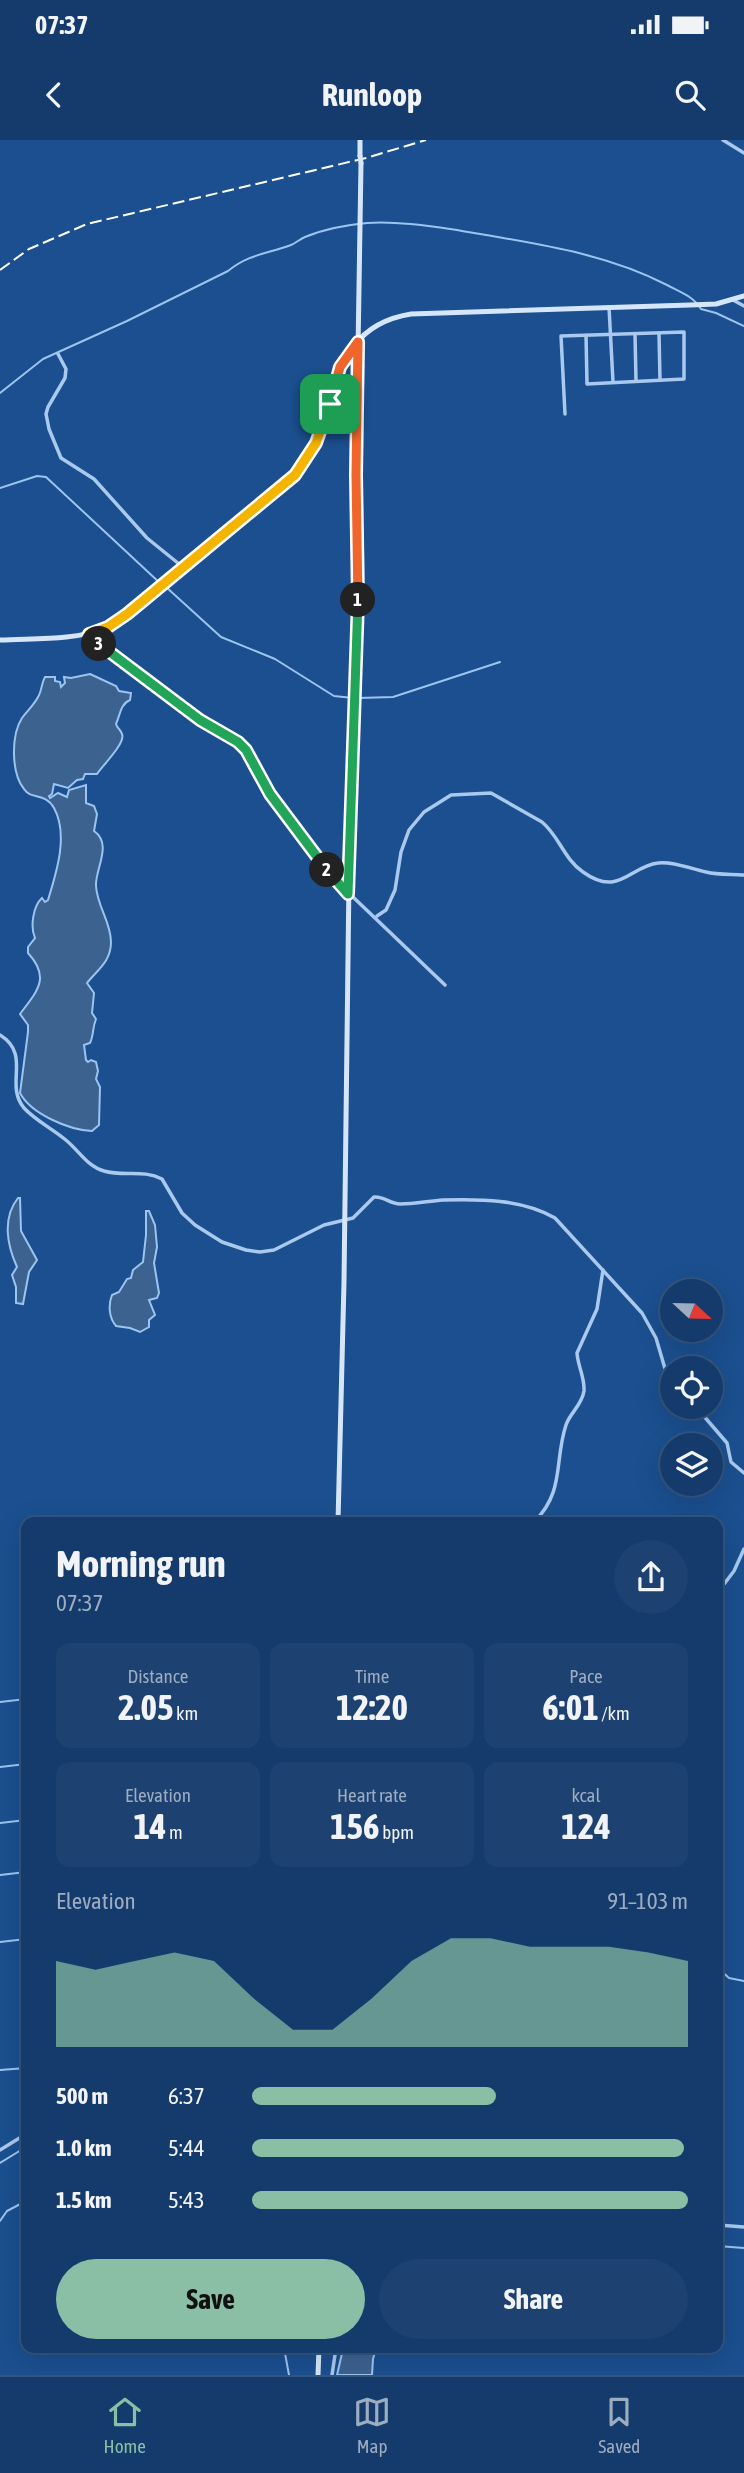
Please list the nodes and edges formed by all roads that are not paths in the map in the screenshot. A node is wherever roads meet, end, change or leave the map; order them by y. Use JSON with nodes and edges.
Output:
{"nodes":[{"id":1,"x":360,"y":140,"type":"edge"},
{"id":2,"x":723,"y":140,"type":"edge"},
{"id":3,"x":744,"y":153,"type":"edge"},
{"id":4,"x":744,"y":296,"type":"edge"},
{"id":5,"x":733,"y":300,"type":"junction"},
{"id":6,"x":744,"y":306,"type":"edge"},
{"id":7,"x":609,"y":307,"type":"junction"},
{"id":8,"x":659,"y":333,"type":"junction"},
{"id":9,"x":635,"y":334,"type":"junction"},
{"id":10,"x":586,"y":335,"type":"junction"},
{"id":11,"x":611,"y":335,"type":"junction"},
{"id":12,"x":358,"y":342,"type":"junction"},
{"id":13,"x":58,"y":354,"type":"dead end"},
{"id":14,"x":660,"y":380,"type":"junction"},
{"id":15,"x":636,"y":382,"type":"junction"},
{"id":16,"x":613,"y":383,"type":"junction"},
{"id":17,"x":565,"y":414,"type":"dead end"},
{"id":18,"x":184,"y":568,"type":"junction"},
{"id":19,"x":89,"y":634,"type":"junction"},
{"id":20,"x":0,"y":640,"type":"edge"},
{"id":21,"x":744,"y":875,"type":"edge"},
{"id":22,"x":348,"y":894,"type":"junction"},
{"id":23,"x":375,"y":916,"type":"junction"},
{"id":24,"x":445,"y":985,"type":"dead end"},
{"id":25,"x":0,"y":1035,"type":"edge"},
{"id":26,"x":344,"y":1222,"type":"junction"},
{"id":27,"x":603,"y":1270,"type":"junction"},
{"id":28,"x":661,"y":1356,"type":"edge"},
{"id":29,"x":706,"y":1419,"type":"edge"},
{"id":30,"x":743,"y":1473,"type":"edge"},
{"id":31,"x":338,"y":1517,"type":"edge"},
{"id":32,"x":539,"y":1517,"type":"edge"},
{"id":33,"x":744,"y":1549,"type":"edge"},
{"id":34,"x":723,"y":1585,"type":"edge"},
{"id":35,"x":21,"y":2137,"type":"edge"},
{"id":36,"x":0,"y":2150,"type":"edge"},
{"id":37,"x":723,"y":2225,"type":"edge"},
{"id":38,"x":744,"y":2227,"type":"edge"},
{"id":39,"x":319,"y":2353,"type":"edge"},
{"id":40,"x":335,"y":2353,"type":"edge"},
{"id":41,"x":318,"y":2375,"type":"edge"},
{"id":42,"x":332,"y":2375,"type":"edge"}],
"edges":[{"from":1,"to":12,"type":"main road"},
{"from":2,"to":3,"type":"street"},
{"from":4,"to":5,"type":"main road"},
{"from":5,"to":6,"type":"street"},
{"from":5,"to":7,"type":"main road"},
{"from":7,"to":11,"type":"street"},
{"from":7,"to":12,"type":"main road"},
{"from":8,"to":9,"type":"street"},
{"from":8,"to":14,"type":"street"},
{"from":8,"to":14,"type":"street"},
{"from":9,"to":11,"type":"street"},
{"from":9,"to":15,"type":"street"},
{"from":10,"to":11,"type":"street"},
{"from":10,"to":16,"type":"street"},
{"from":10,"to":17,"type":"street"},
{"from":11,"to":16,"type":"street"},
{"from":12,"to":18,"type":"main road"},
{"from":12,"to":22,"type":"main road"},
{"from":13,"to":18,"type":"street"},
{"from":14,"to":15,"type":"street"},
{"from":15,"to":16,"type":"street"},
{"from":18,"to":19,"type":"main road"},
{"from":19,"to":20,"type":"main road"},
{"from":19,"to":22,"type":"street"},
{"from":21,"to":23,"type":"street"},
{"from":22,"to":23,"type":"street"},
{"from":22,"to":26,"type":"main road"},
{"from":23,"to":24,"type":"street"},
{"from":25,"to":26,"type":"street"},
{"from":26,"to":27,"type":"street"},
{"from":26,"to":31,"type":"main road"},
{"from":27,"to":28,"type":"street"},
{"from":27,"to":32,"type":"street"},
{"from":29,"to":30,"type":"street"},
{"from":33,"to":34,"type":"street"},
{"from":35,"to":36,"type":"street"},
{"from":37,"to":38,"type":"street"},
{"from":39,"to":41,"type":"main road"},
{"from":40,"to":42,"type":"street"}]}
